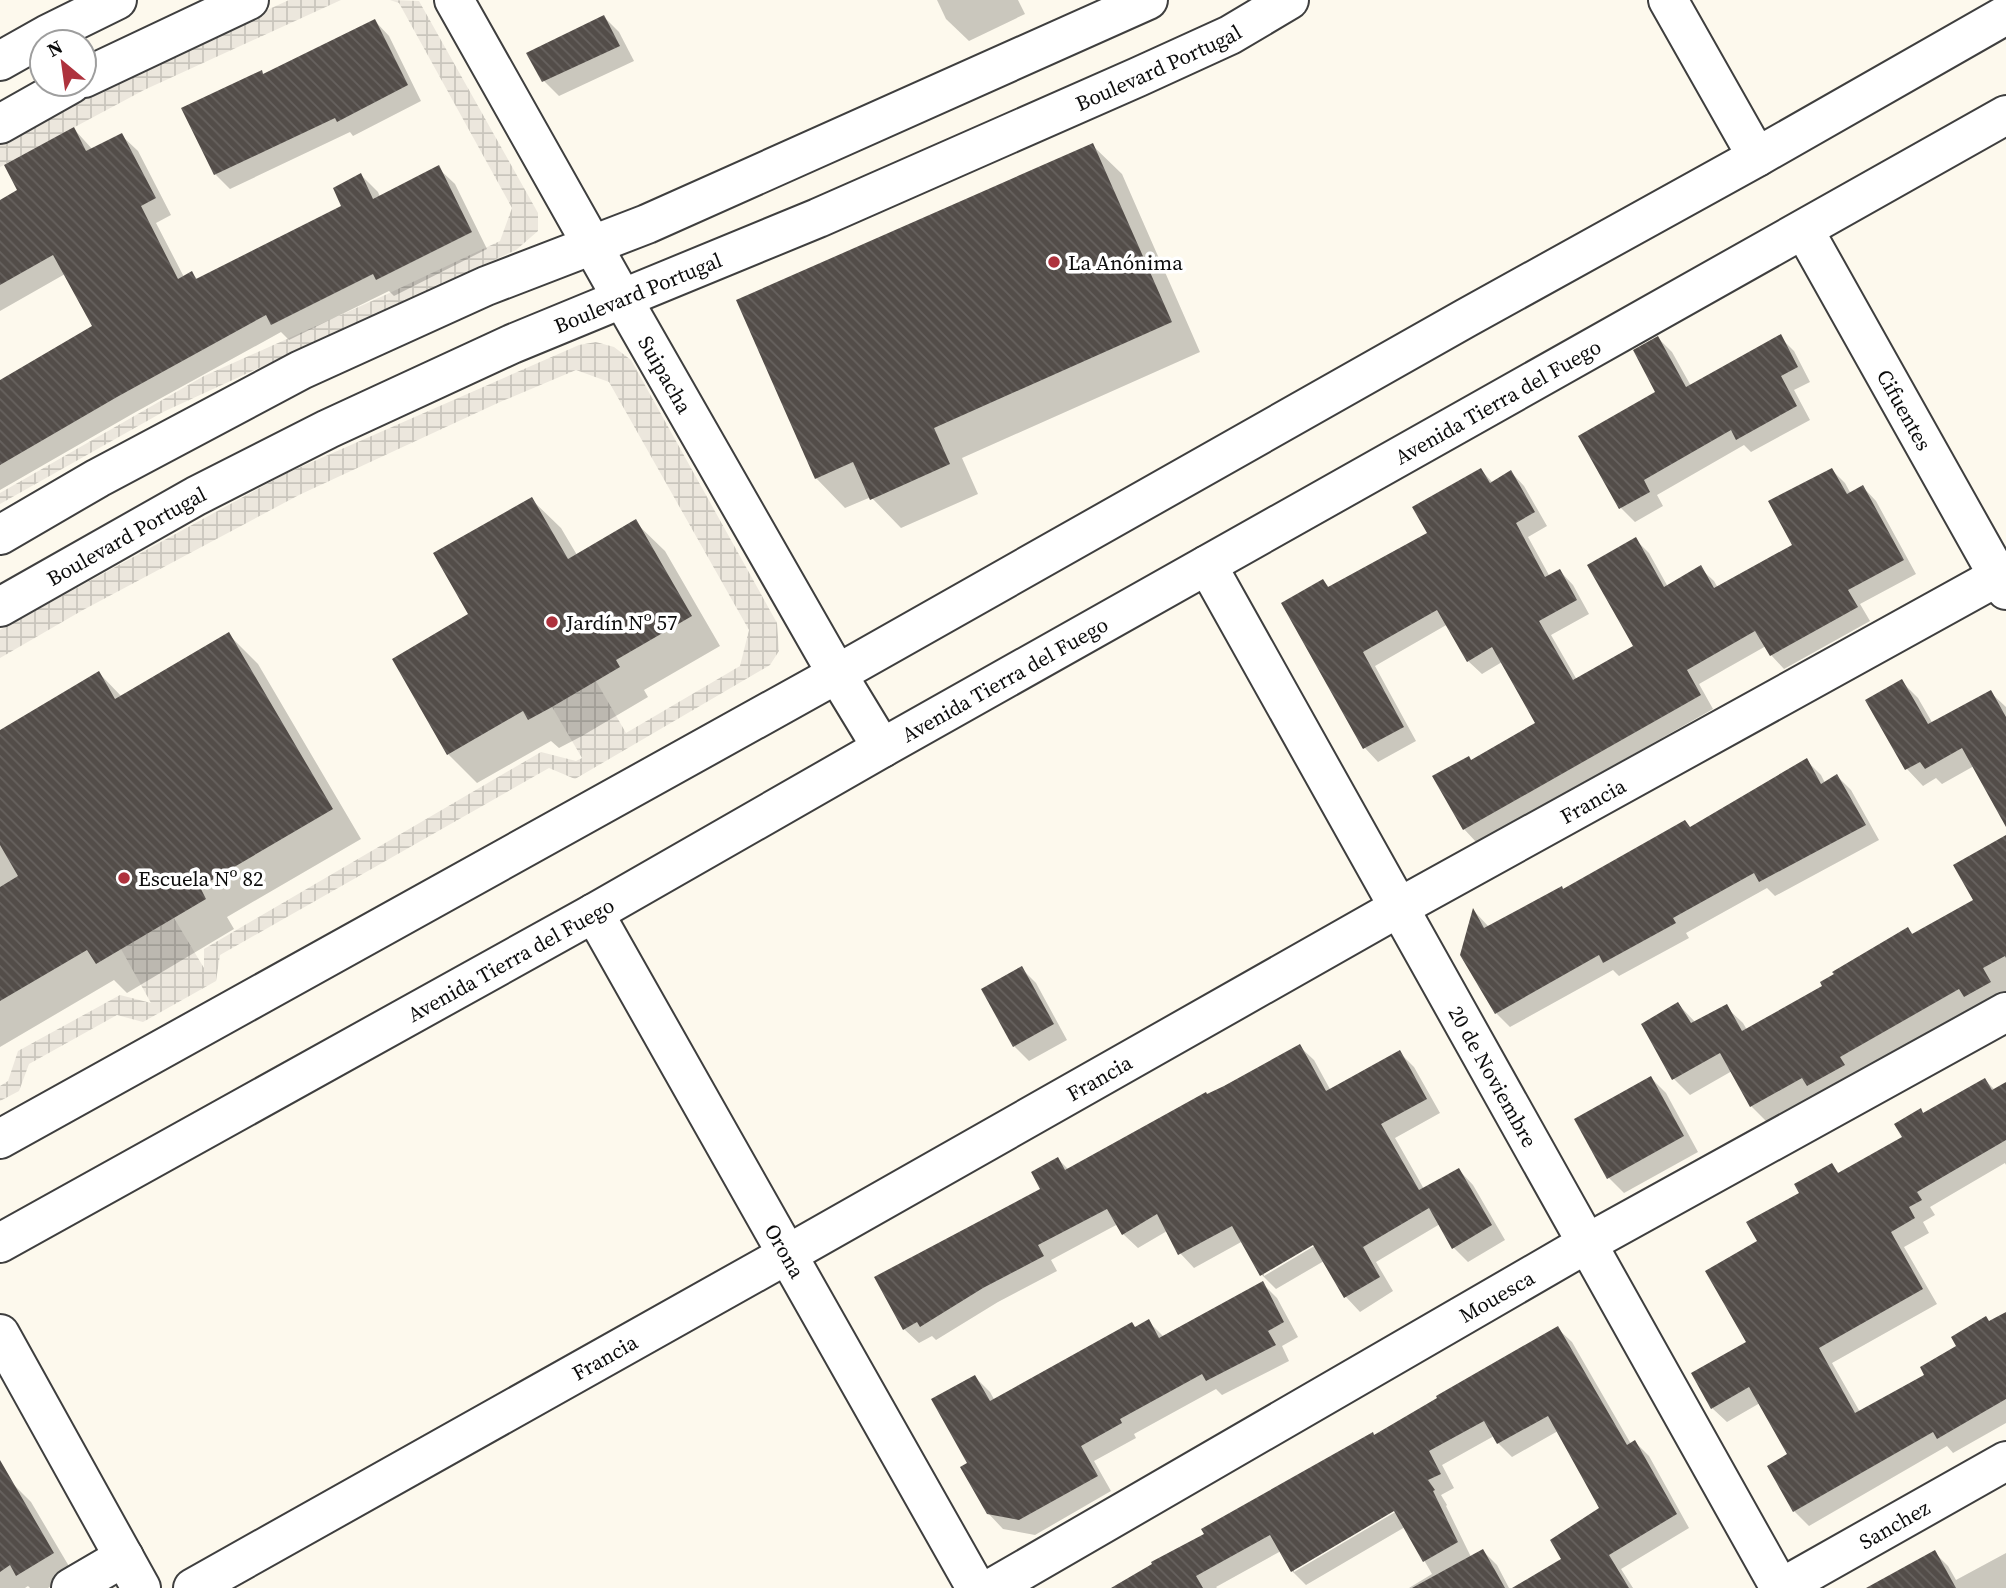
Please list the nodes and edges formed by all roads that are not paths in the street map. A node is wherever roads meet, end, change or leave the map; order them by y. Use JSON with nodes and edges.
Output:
{"nodes":[{"id":1,"x":117,"y":0,"type":"edge"},
{"id":2,"x":249,"y":0,"type":"edge"},
{"id":3,"x":454,"y":0,"type":"edge"},
{"id":4,"x":1148,"y":0,"type":"edge"},
{"id":5,"x":1289,"y":0,"type":"edge"},
{"id":6,"x":1668,"y":0,"type":"edge"},
{"id":7,"x":2006,"y":15,"type":"edge"},
{"id":8,"x":0,"y":61,"type":"edge"},
{"id":9,"x":98,"y":71,"type":"edge"},
{"id":10,"x":46,"y":98,"type":"edge"},
{"id":11,"x":2006,"y":115,"type":"edge"},
{"id":12,"x":0,"y":124,"type":"edge"},
{"id":13,"x":1757,"y":157,"type":"junction"},
{"id":14,"x":1804,"y":230,"type":"junction"},
{"id":15,"x":592,"y":245,"type":"junction"},
{"id":16,"x":622,"y":298,"type":"junction"},
{"id":17,"x":0,"y":535,"type":"edge"},
{"id":18,"x":1207,"y":565,"type":"junction"},
{"id":19,"x":2003,"y":580,"type":"edge"},
{"id":20,"x":0,"y":607,"type":"edge"},
{"id":21,"x":837,"y":674,"type":"junction"},
{"id":22,"x":882,"y":748,"type":"junction"},
{"id":23,"x":1398,"y":908,"type":"junction"},
{"id":24,"x":594,"y":913,"type":"junction"},
{"id":25,"x":2006,"y":1012,"type":"edge"},
{"id":26,"x":0,"y":1139,"type":"edge"},
{"id":27,"x":0,"y":1243,"type":"edge"},
{"id":28,"x":1586,"y":1244,"type":"junction"},
{"id":29,"x":788,"y":1254,"type":"junction"},
{"id":30,"x":0,"y":1334,"type":"edge"},
{"id":31,"x":2006,"y":1461,"type":"edge"},
{"id":32,"x":132,"y":1573,"type":"edge"},
{"id":33,"x":71,"y":1588,"type":"edge"},
{"id":34,"x":192,"y":1588,"type":"edge"},
{"id":35,"x":976,"y":1588,"type":"edge"},
{"id":36,"x":992,"y":1588,"type":"edge"},
{"id":37,"x":1780,"y":1588,"type":"edge"}],
"edges":[{"from":1,"to":8,"type":"street"},
{"from":2,"to":9,"type":"street"},
{"from":3,"to":15,"type":"street","name":"Suipacha"},
{"from":4,"to":15,"type":"street"},
{"from":5,"to":16,"type":"street","name":"Boulevard Portugal"},
{"from":6,"to":13,"type":"street"},
{"from":7,"to":13,"type":"street"},
{"from":10,"to":12,"type":"street"},
{"from":11,"to":14,"type":"street","name":"Avenida Tierra del Fuego"},
{"from":13,"to":21,"type":"street"},
{"from":14,"to":18,"type":"street","name":"Avenida Tierra del Fuego"},
{"from":14,"to":19,"type":"street","name":"Cifuentes"},
{"from":15,"to":16,"type":"street","name":"Suipacha"},
{"from":15,"to":17,"type":"street"},
{"from":16,"to":20,"type":"street","name":"Boulevard Portugal"},
{"from":16,"to":21,"type":"street","name":"Suipacha"},
{"from":18,"to":22,"type":"street","name":"Avenida Tierra del Fuego"},
{"from":18,"to":23,"type":"street","name":"20 de Noviembre"},
{"from":19,"to":23,"type":"street","name":"Francia"},
{"from":21,"to":22,"type":"street","name":"Suipacha"},
{"from":21,"to":26,"type":"street"},
{"from":22,"to":24,"type":"street","name":"Avenida Tierra del Fuego"},
{"from":23,"to":28,"type":"street","name":"20 de Noviembre"},
{"from":23,"to":29,"type":"street","name":"Francia"},
{"from":24,"to":27,"type":"street","name":"Avenida Tierra del Fuego"},
{"from":24,"to":29,"type":"street","name":"Orona"},
{"from":25,"to":28,"type":"street","name":"Mouesca"},
{"from":28,"to":36,"type":"street","name":"Mouesca"},
{"from":28,"to":37,"type":"street","name":"20 de Noviembre"},
{"from":29,"to":34,"type":"street","name":"Francia"},
{"from":29,"to":35,"type":"street","name":"Orona"},
{"from":30,"to":32,"type":"street"},
{"from":31,"to":37,"type":"street","name":"Sanchez"},
{"from":32,"to":33,"type":"street"}]}
